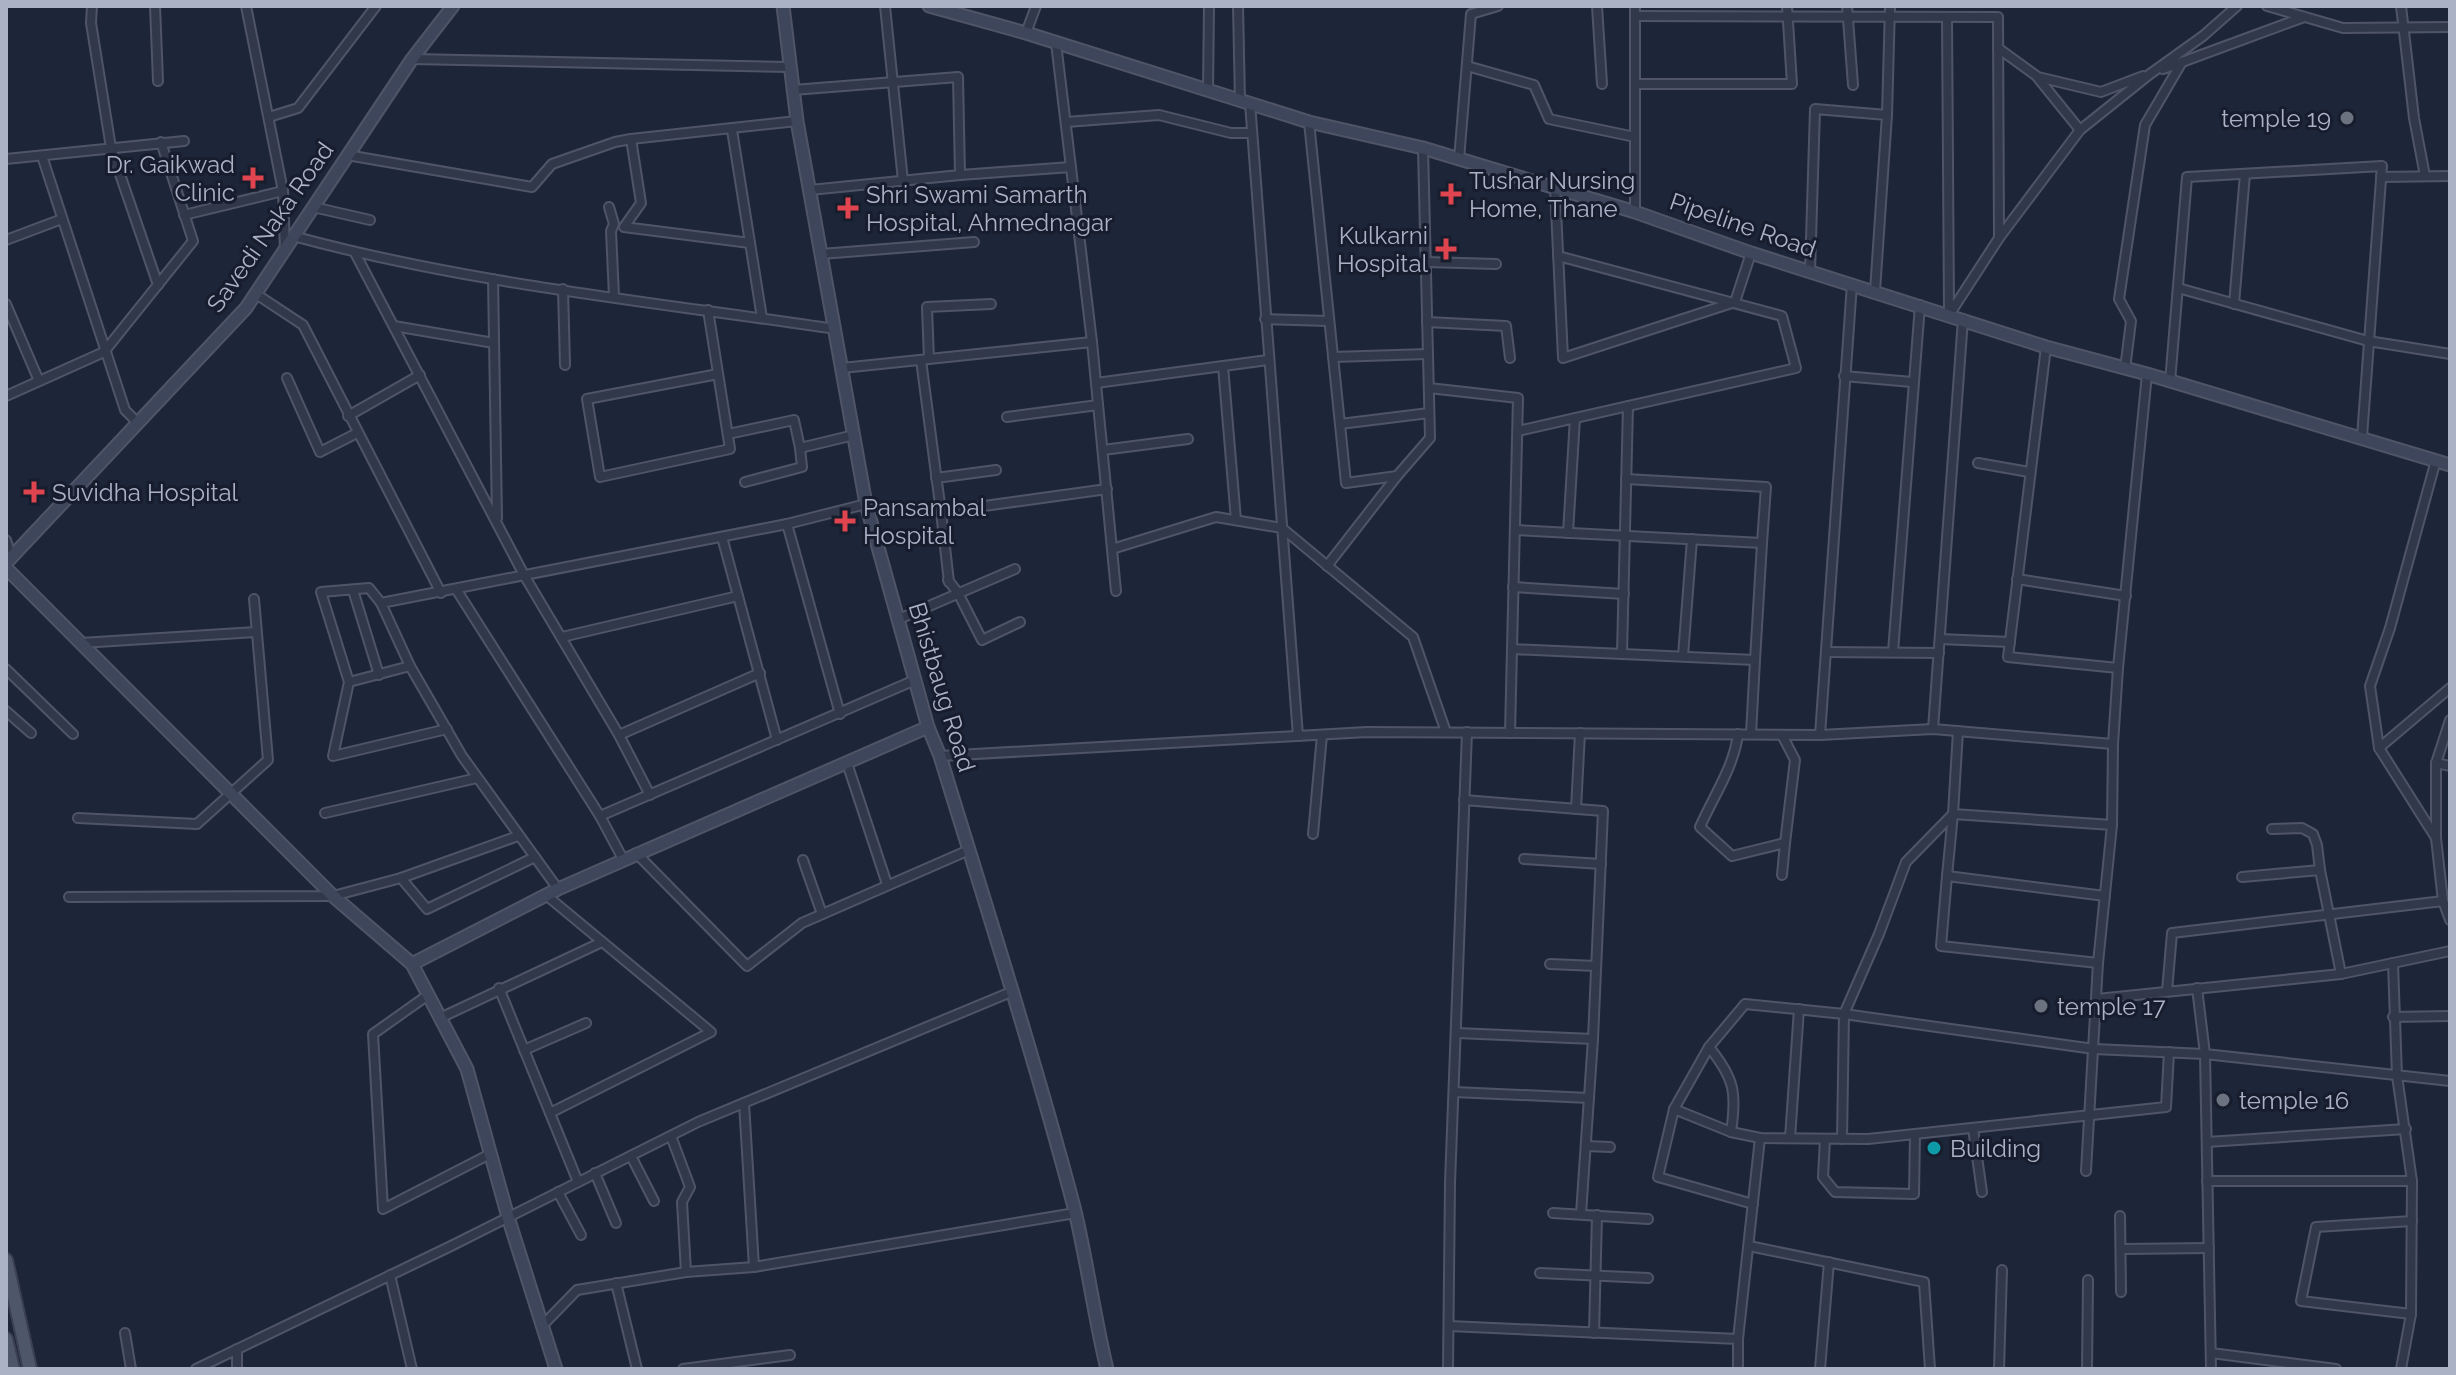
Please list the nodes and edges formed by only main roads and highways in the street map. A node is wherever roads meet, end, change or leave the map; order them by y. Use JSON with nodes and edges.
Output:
{"nodes":[{"id":1,"x":6,"y":1260,"type":"edge"},
{"id":2,"x":10,"y":1296,"type":"edge"},
{"id":3,"x":6,"y":1339,"type":"edge"},
{"id":4,"x":13,"y":1369,"type":"edge"},
{"id":5,"x":30,"y":1369,"type":"edge"}],
"edges":[{"from":1,"to":2,"type":"main road"},
{"from":2,"to":5,"type":"main road"},
{"from":3,"to":4,"type":"main road"}]}
